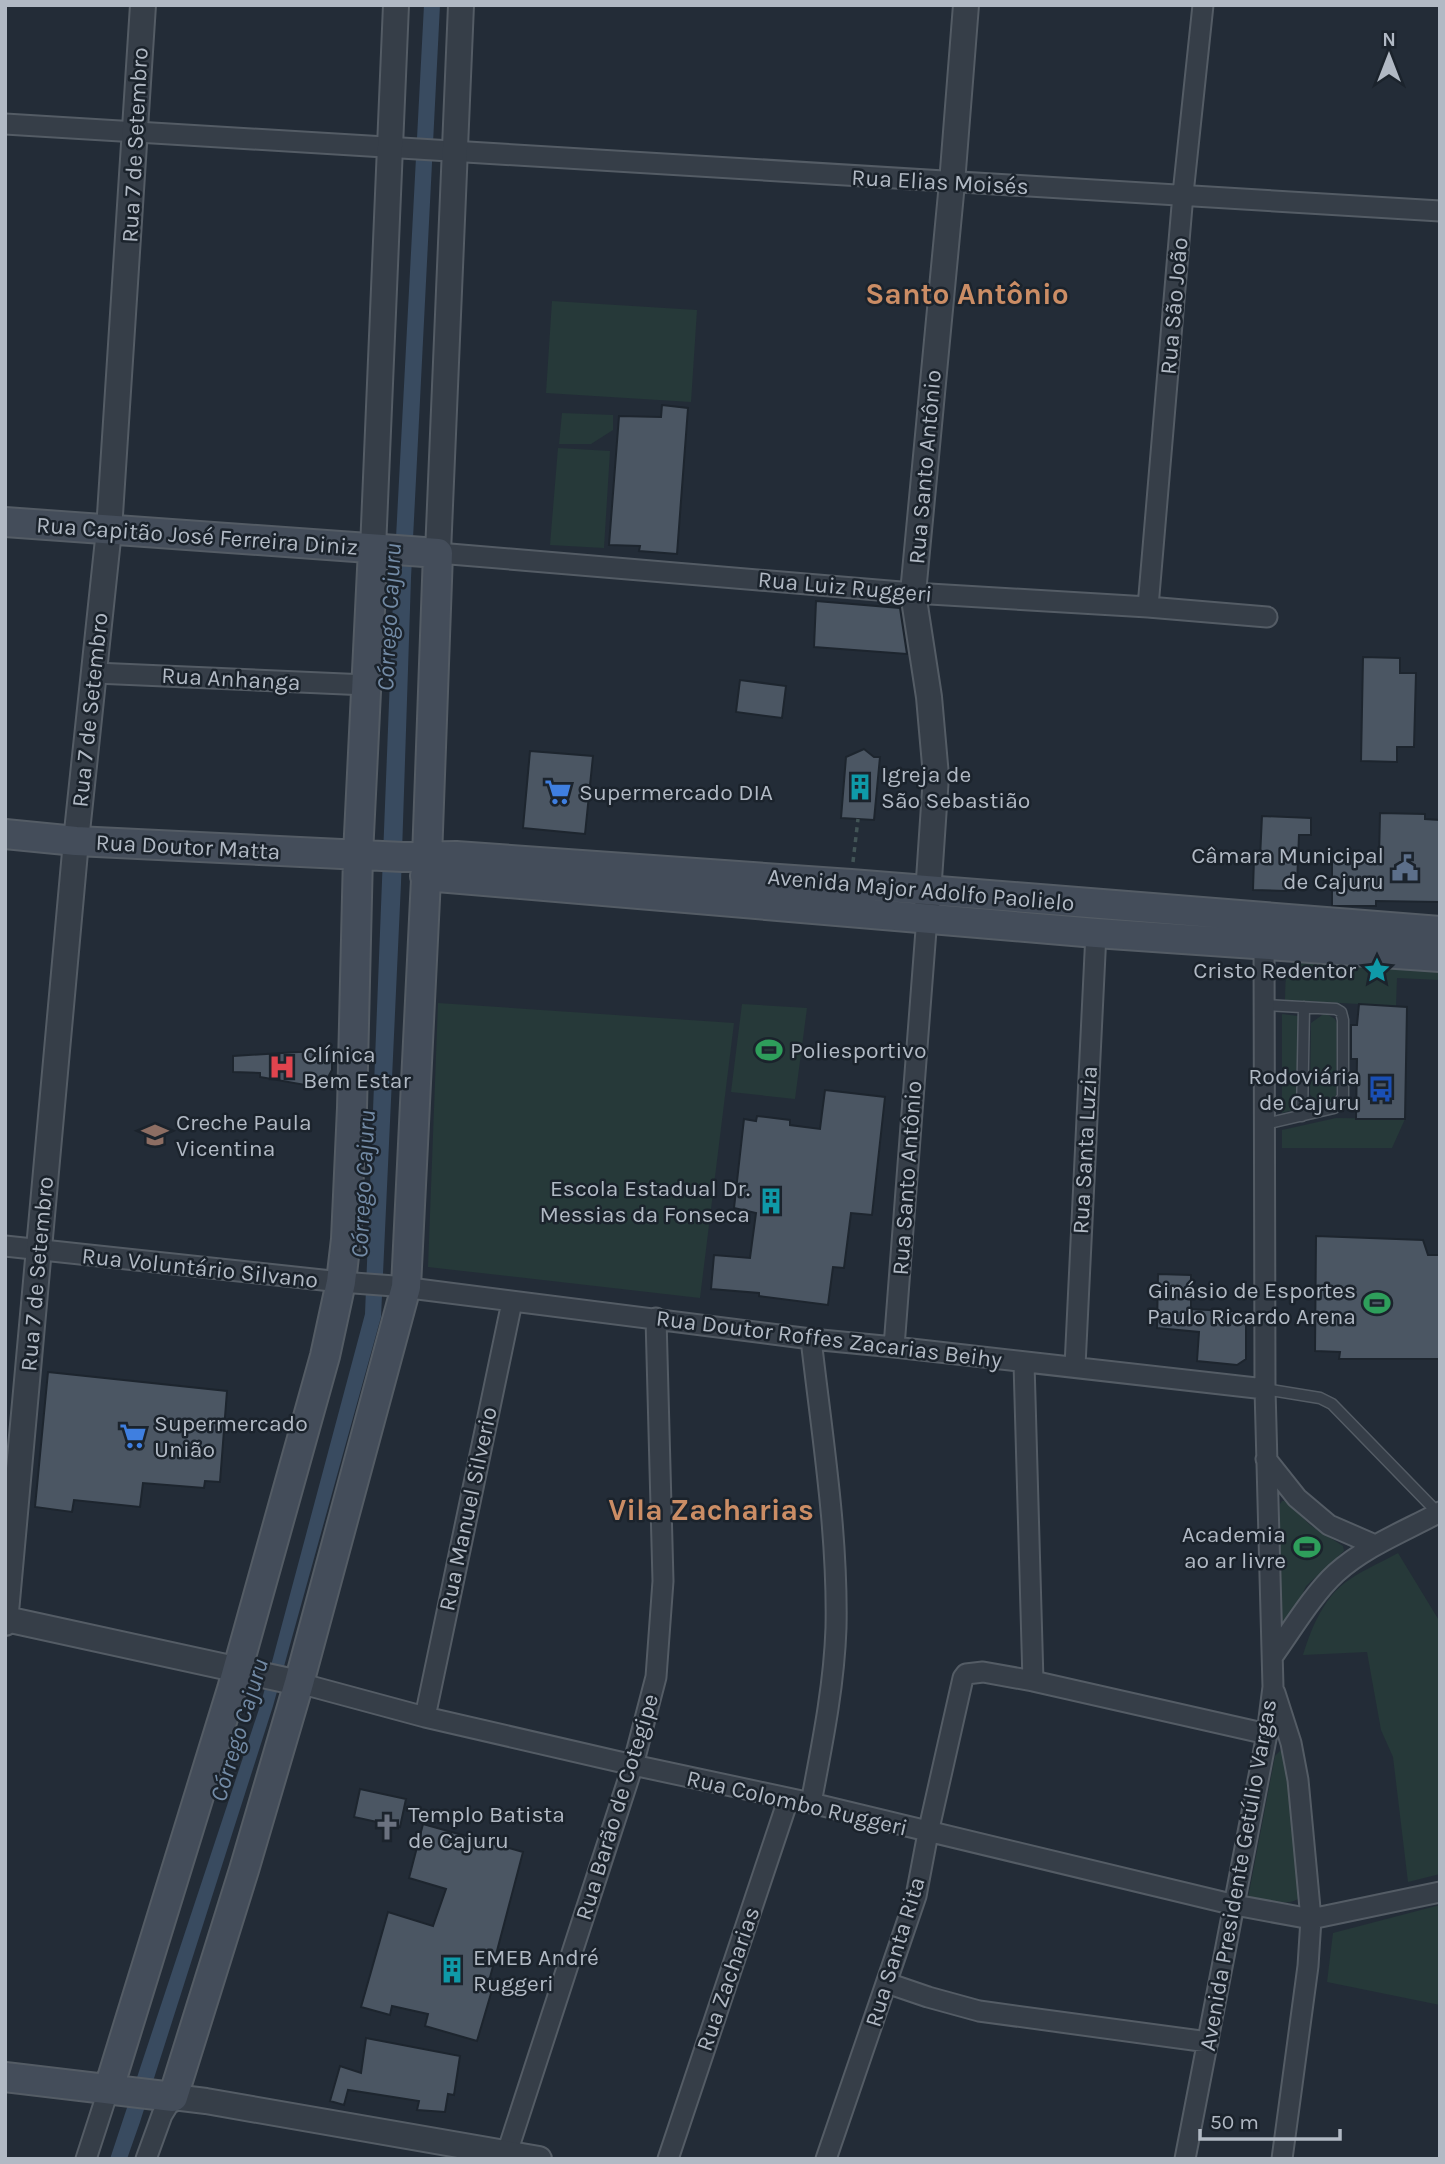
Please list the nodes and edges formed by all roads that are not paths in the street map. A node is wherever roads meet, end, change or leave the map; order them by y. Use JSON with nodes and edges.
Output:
{"nodes":[{"id":1,"x":143,"y":5,"type":"edge"},
{"id":2,"x":396,"y":5,"type":"edge"},
{"id":3,"x":461,"y":5,"type":"edge"},
{"id":4,"x":966,"y":5,"type":"edge"},
{"id":5,"x":1203,"y":5,"type":"edge"},
{"id":6,"x":5,"y":124,"type":"edge"},
{"id":7,"x":136,"y":133,"type":"junction"},
{"id":8,"x":398,"y":149,"type":"junction"},
{"id":9,"x":447,"y":152,"type":"junction"},
{"id":10,"x":952,"y":183,"type":"junction"},
{"id":11,"x":1183,"y":194,"type":"junction"},
{"id":12,"x":1440,"y":211,"type":"edge"},
{"id":13,"x":5,"y":522,"type":"edge"},
{"id":14,"x":109,"y":530,"type":"junction"},
{"id":15,"x":381,"y":550,"type":"junction"},
{"id":16,"x":431,"y":553,"type":"junction"},
{"id":17,"x":913,"y":593,"type":"junction"},
{"id":18,"x":1148,"y":607,"type":"junction"},
{"id":19,"x":1267,"y":617,"type":"dead end"},
{"id":20,"x":96,"y":673,"type":"junction"},
{"id":21,"x":367,"y":685,"type":"junction"},
{"id":22,"x":5,"y":834,"type":"edge"},
{"id":23,"x":76,"y":841,"type":"junction"},
{"id":24,"x":365,"y":855,"type":"junction"},
{"id":25,"x":418,"y":863,"type":"junction"},
{"id":26,"x":928,"y":904,"type":"junction"},
{"id":27,"x":1264,"y":931,"type":"junction"},
{"id":28,"x":1440,"y":931,"type":"edge"},
{"id":29,"x":1096,"y":933,"type":"junction"},
{"id":30,"x":1440,"y":957,"type":"edge"},
{"id":31,"x":1265,"y":1005,"type":"junction"},
{"id":32,"x":1304,"y":1007,"type":"junction"},
{"id":33,"x":1302,"y":1116,"type":"junction"},
{"id":34,"x":1265,"y":1124,"type":"junction"},
{"id":35,"x":5,"y":1246,"type":"edge"},
{"id":36,"x":39,"y":1251,"type":"junction"},
{"id":37,"x":347,"y":1283,"type":"junction"},
{"id":38,"x":400,"y":1287,"type":"junction"},
{"id":39,"x":512,"y":1302,"type":"junction"},
{"id":40,"x":656,"y":1318,"type":"junction"},
{"id":41,"x":811,"y":1339,"type":"junction"},
{"id":42,"x":894,"y":1347,"type":"junction"},
{"id":43,"x":1024,"y":1363,"type":"junction"},
{"id":44,"x":1075,"y":1366,"type":"junction"},
{"id":45,"x":1265,"y":1389,"type":"junction"},
{"id":46,"x":1266,"y":1459,"type":"junction"},
{"id":47,"x":1439,"y":1512,"type":"edge"},
{"id":48,"x":1375,"y":1545,"type":"junction"},
{"id":49,"x":5,"y":1620,"type":"edge"},
{"id":50,"x":1273,"y":1656,"type":"junction"},
{"id":51,"x":243,"y":1669,"type":"junction"},
{"id":52,"x":292,"y":1681,"type":"junction"},
{"id":53,"x":1033,"y":1681,"type":"junction"},
{"id":54,"x":1273,"y":1687,"type":"junction"},
{"id":55,"x":425,"y":1717,"type":"junction"},
{"id":56,"x":1267,"y":1734,"type":"junction"},
{"id":57,"x":633,"y":1766,"type":"junction"},
{"id":58,"x":788,"y":1800,"type":"junction"},
{"id":59,"x":811,"y":1803,"type":"junction"},
{"id":60,"x":928,"y":1833,"type":"junction"},
{"id":61,"x":1440,"y":1892,"type":"edge"},
{"id":62,"x":1235,"y":1905,"type":"junction"},
{"id":63,"x":1311,"y":1919,"type":"junction"},
{"id":64,"x":887,"y":1983,"type":"junction"},
{"id":65,"x":1208,"y":2042,"type":"junction"},
{"id":66,"x":5,"y":2077,"type":"edge"},
{"id":67,"x":112,"y":2089,"type":"junction"},
{"id":68,"x":165,"y":2096,"type":"junction"},
{"id":69,"x":506,"y":2156,"type":"edge"},
{"id":70,"x":86,"y":2159,"type":"edge"},
{"id":71,"x":146,"y":2159,"type":"edge"},
{"id":72,"x":539,"y":2159,"type":"edge"},
{"id":73,"x":668,"y":2159,"type":"edge"},
{"id":74,"x":826,"y":2159,"type":"edge"},
{"id":75,"x":1185,"y":2159,"type":"edge"},
{"id":76,"x":1282,"y":2159,"type":"edge"}],
"edges":[{"from":1,"to":7,"type":"street","name":"Rua 7 de Setembro"},
{"from":2,"to":8,"type":"street"},
{"from":3,"to":9,"type":"street"},
{"from":4,"to":10,"type":"street","name":"Rua Santo Antônio"},
{"from":5,"to":11,"type":"street","name":"Rua São João"},
{"from":6,"to":7,"type":"street","name":"Rua Elias Moisés"},
{"from":7,"to":8,"type":"street","name":"Rua Elias Moisés"},
{"from":7,"to":14,"type":"street","name":"Rua 7 de Setembro"},
{"from":8,"to":9,"type":"street","name":"Rua Elias Moisés"},
{"from":8,"to":15,"type":"street"},
{"from":9,"to":10,"type":"street","name":"Rua Elias Moisés"},
{"from":9,"to":16,"type":"street"},
{"from":10,"to":11,"type":"street","name":"Rua Elias Moisés"},
{"from":10,"to":17,"type":"street","name":"Rua Santo Antônio"},
{"from":11,"to":12,"type":"street","name":"Rua Elias Moisés"},
{"from":11,"to":18,"type":"street","name":"Rua São João"},
{"from":13,"to":14,"type":"main road","name":"Rua Capitão José Ferreira Diniz"},
{"from":14,"to":15,"type":"main road","name":"Rua Capitão José Ferreira Diniz"},
{"from":14,"to":20,"type":"street","name":"Rua 7 de Setembro"},
{"from":15,"to":16,"type":"main road","name":"Rua Capitão José Ferreira Diniz"},
{"from":15,"to":21,"type":"main road"},
{"from":16,"to":17,"type":"street","name":"Rua Luiz Ruggeri"},
{"from":16,"to":25,"type":"main road"},
{"from":17,"to":18,"type":"street","name":"Rua Luiz Ruggeri"},
{"from":17,"to":26,"type":"street","name":"Rua Santo Antônio"},
{"from":18,"to":19,"type":"street","name":"Rua Luiz Ruggeri"},
{"from":20,"to":21,"type":"street","name":"Rua Anhanga"},
{"from":20,"to":23,"type":"street","name":"Rua 7 de Setembro"},
{"from":21,"to":24,"type":"main road"},
{"from":22,"to":23,"type":"main road","name":"Rua Doutor Matta"},
{"from":23,"to":24,"type":"main road","name":"Rua Doutor Matta"},
{"from":23,"to":36,"type":"street","name":"Rua 7 de Setembro"},
{"from":24,"to":25,"type":"main road","name":"Rua Doutor Matta"},
{"from":24,"to":37,"type":"main road"},
{"from":25,"to":26,"type":"main road","name":"Avenida Major Adolfo Paolielo"},
{"from":25,"to":26,"type":"main road","name":"Avenida Major Adolfo Paolielo"},
{"from":25,"to":38,"type":"main road"},
{"from":26,"to":27,"type":"main road","name":"Avenida Major Adolfo Paolielo"},
{"from":26,"to":29,"type":"main road","name":"Avenida Major Adolfo Paolielo"},
{"from":26,"to":42,"type":"street","name":"Rua Santo Antônio"},
{"from":27,"to":28,"type":"main road","name":"Avenida Major Adolfo Paolielo"},
{"from":27,"to":29,"type":"main road","name":"Avenida Major Adolfo Paolielo"},
{"from":27,"to":30,"type":"main road","name":"Avenida Major Adolfo Paolielo"},
{"from":27,"to":31,"type":"street","name":"Avenida Presidente Getúlio Vargas"},
{"from":29,"to":44,"type":"street","name":"Rua Santa Luzia"},
{"from":31,"to":32,"type":"lane"},
{"from":31,"to":34,"type":"street","name":"Avenida Presidente Getúlio Vargas"},
{"from":32,"to":33,"type":"lane"},
{"from":32,"to":33,"type":"lane"},
{"from":33,"to":34,"type":"lane"},
{"from":34,"to":45,"type":"street","name":"Avenida Presidente Getúlio Vargas"},
{"from":35,"to":36,"type":"street","name":"Rua Voluntário Silvano"},
{"from":36,"to":37,"type":"street","name":"Rua Voluntário Silvano"},
{"from":36,"to":49,"type":"street","name":"Rua 7 de Setembro"},
{"from":37,"to":38,"type":"street","name":"Rua Voluntário Silvano"},
{"from":37,"to":51,"type":"main road"},
{"from":38,"to":39,"type":"street","name":"Rua Doutor Roffes Zacarias Beihy"},
{"from":38,"to":52,"type":"main road"},
{"from":39,"to":40,"type":"street","name":"Rua Doutor Roffes Zacarias Beihy"},
{"from":39,"to":55,"type":"street","name":"Rua Manuel Silverio"},
{"from":40,"to":41,"type":"street","name":"Rua Doutor Roffes Zacarias Beihy"},
{"from":40,"to":57,"type":"street","name":"Rua Barão de Cotegipe"},
{"from":41,"to":42,"type":"street","name":"Rua Doutor Roffes Zacarias Beihy"},
{"from":41,"to":59,"type":"street"},
{"from":42,"to":43,"type":"street","name":"Rua Doutor Roffes Zacarias Beihy"},
{"from":43,"to":44,"type":"street","name":"Rua Doutor Roffes Zacarias Beihy"},
{"from":43,"to":53,"type":"street"},
{"from":44,"to":45,"type":"street","name":"Rua Doutor Roffes Zacarias Beihy"},
{"from":45,"to":46,"type":"street","name":"Avenida Presidente Getúlio Vargas"},
{"from":45,"to":47,"type":"lane"},
{"from":46,"to":48,"type":"street"},
{"from":46,"to":50,"type":"street","name":"Avenida Presidente Getúlio Vargas"},
{"from":47,"to":48,"type":"street"},
{"from":48,"to":50,"type":"street"},
{"from":49,"to":51,"type":"street"},
{"from":50,"to":54,"type":"street","name":"Avenida Presidente Getúlio Vargas"},
{"from":51,"to":52,"type":"street"},
{"from":51,"to":67,"type":"main road"},
{"from":52,"to":55,"type":"street","name":"Rua Colombo Ruggeri"},
{"from":52,"to":68,"type":"main road"},
{"from":53,"to":56,"type":"street","name":"Rua Santa Rita"},
{"from":53,"to":60,"type":"street","name":"Rua Santa Rita"},
{"from":54,"to":56,"type":"street","name":"Avenida Presidente Getúlio Vargas"},
{"from":54,"to":63,"type":"street"},
{"from":55,"to":57,"type":"street","name":"Rua Colombo Ruggeri"},
{"from":56,"to":62,"type":"street","name":"Avenida Presidente Getúlio Vargas"},
{"from":57,"to":58,"type":"street","name":"Rua Colombo Ruggeri"},
{"from":57,"to":69,"type":"street","name":"Rua Barão de Cotegipe"},
{"from":58,"to":59,"type":"street","name":"Rua Colombo Ruggeri"},
{"from":58,"to":73,"type":"street","name":"Rua Zacharias"},
{"from":59,"to":60,"type":"street","name":"Rua Colombo Ruggeri"},
{"from":60,"to":62,"type":"street","name":"Rua Colombo Ruggeri"},
{"from":60,"to":64,"type":"street","name":"Rua Santa Rita"},
{"from":61,"to":63,"type":"street"},
{"from":62,"to":63,"type":"street","name":"Rua Colombo Ruggeri"},
{"from":62,"to":65,"type":"street","name":"Avenida Presidente Getúlio Vargas"},
{"from":63,"to":76,"type":"street"},
{"from":64,"to":65,"type":"street"},
{"from":64,"to":74,"type":"street","name":"Rua Santa Rita"},
{"from":65,"to":75,"type":"street","name":"Avenida Presidente Getúlio Vargas"},
{"from":66,"to":67,"type":"main road"},
{"from":67,"to":68,"type":"main road"},
{"from":67,"to":70,"type":"street"},
{"from":68,"to":69,"type":"street"},
{"from":68,"to":71,"type":"street"},
{"from":69,"to":72,"type":"street"}]}
